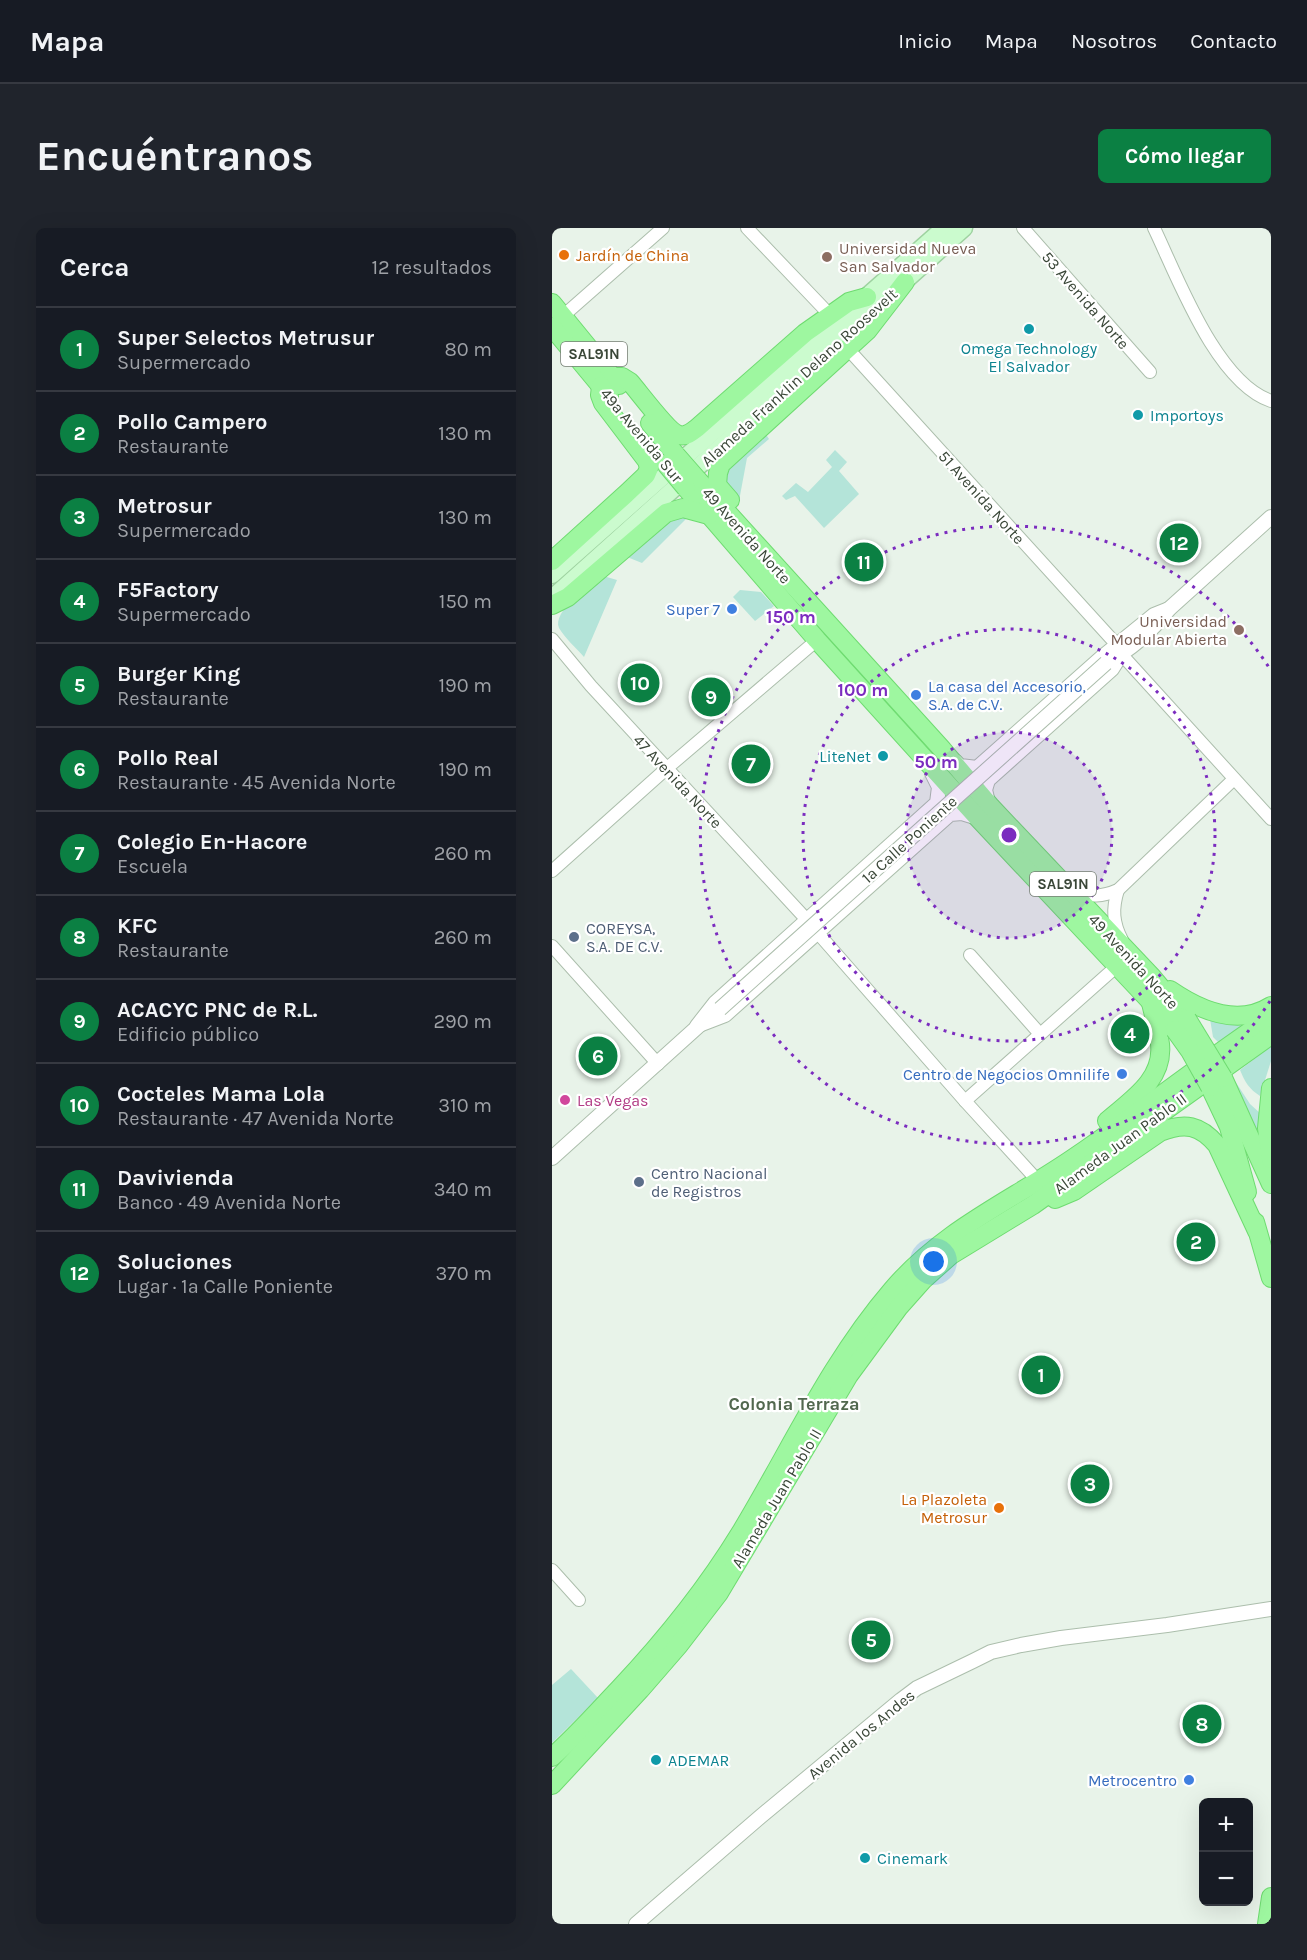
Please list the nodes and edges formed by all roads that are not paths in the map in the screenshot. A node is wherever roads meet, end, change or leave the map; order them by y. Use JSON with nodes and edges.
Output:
{"nodes":[{"id":1,"x":663,"y":228,"type":"edge"},
{"id":2,"x":747,"y":228,"type":"edge"},
{"id":3,"x":944,"y":228,"type":"edge"},
{"id":4,"x":964,"y":228,"type":"edge"},
{"id":5,"x":1023,"y":228,"type":"edge"},
{"id":6,"x":1154,"y":228,"type":"edge"},
{"id":7,"x":905,"y":282,"type":"junction"},
{"id":8,"x":867,"y":297,"type":"junction"},
{"id":9,"x":829,"y":314,"type":"junction"},
{"id":10,"x":556,"y":316,"type":"edge"},
{"id":11,"x":848,"y":349,"type":"junction"},
{"id":12,"x":1150,"y":372,"type":"dead end"},
{"id":13,"x":607,"y":382,"type":"junction"},
{"id":14,"x":1271,"y":401,"type":"edge"},
{"id":15,"x":691,"y":484,"type":"junction"},
{"id":16,"x":711,"y":516,"type":"junction"},
{"id":17,"x":1271,"y":517,"type":"edge"},
{"id":18,"x":761,"y":551,"type":"junction"},
{"id":19,"x":552,"y":561,"type":"edge"},
{"id":20,"x":552,"y":574,"type":"edge"},
{"id":21,"x":552,"y":598,"type":"edge"},
{"id":22,"x":552,"y":605,"type":"edge"},
{"id":23,"x":552,"y":639,"type":"edge"},
{"id":24,"x":817,"y":640,"type":"junction"},
{"id":25,"x":1120,"y":650,"type":"junction"},
{"id":26,"x":940,"y":748,"type":"junction"},
{"id":27,"x":926,"y":760,"type":"junction"},
{"id":28,"x":978,"y":768,"type":"junction"},
{"id":29,"x":666,"y":769,"type":"junction"},
{"id":30,"x":1234,"y":779,"type":"junction"},
{"id":31,"x":988,"y":780,"type":"junction"},
{"id":32,"x":936,"y":803,"type":"junction"},
{"id":33,"x":985,"y":812,"type":"junction"},
{"id":34,"x":950,"y":814,"type":"junction"},
{"id":35,"x":1271,"y":819,"type":"edge"},
{"id":36,"x":552,"y":871,"type":"edge"},
{"id":37,"x":857,"y":875,"type":"junction"},
{"id":38,"x":868,"y":887,"type":"junction"},
{"id":39,"x":1068,"y":890,"type":"junction"},
{"id":40,"x":1118,"y":890,"type":"junction"},
{"id":41,"x":807,"y":920,"type":"junction"},
{"id":42,"x":817,"y":932,"type":"junction"},
{"id":43,"x":552,"y":946,"type":"edge"},
{"id":44,"x":970,"y":955,"type":"dead end"},
{"id":45,"x":1125,"y":962,"type":"junction"},
{"id":46,"x":1152,"y":977,"type":"junction"},
{"id":47,"x":1150,"y":1001,"type":"junction"},
{"id":48,"x":1271,"y":1006,"type":"edge"},
{"id":49,"x":1271,"y":1017,"type":"edge"},
{"id":50,"x":1181,"y":1024,"type":"junction"},
{"id":51,"x":697,"y":1026,"type":"junction"},
{"id":52,"x":1040,"y":1034,"type":"junction"},
{"id":53,"x":1271,"y":1035,"type":"edge"},
{"id":54,"x":658,"y":1064,"type":"junction"},
{"id":55,"x":1216,"y":1082,"type":"junction"},
{"id":56,"x":1271,"y":1088,"type":"edge"},
{"id":57,"x":965,"y":1101,"type":"junction"},
{"id":58,"x":552,"y":1158,"type":"edge"},
{"id":59,"x":1271,"y":1159,"type":"edge"},
{"id":60,"x":1056,"y":1169,"type":"junction"},
{"id":61,"x":1037,"y":1180,"type":"junction"},
{"id":62,"x":1271,"y":1184,"type":"edge"},
{"id":63,"x":1033,"y":1205,"type":"junction"},
{"id":64,"x":1257,"y":1231,"type":"junction"},
{"id":65,"x":1271,"y":1278,"type":"edge"},
{"id":66,"x":552,"y":1570,"type":"edge"},
{"id":67,"x":579,"y":1600,"type":"dead end"},
{"id":68,"x":1271,"y":1609,"type":"edge"},
{"id":69,"x":552,"y":1757,"type":"edge"},
{"id":70,"x":552,"y":1785,"type":"edge"},
{"id":71,"x":1271,"y":1897,"type":"edge"},
{"id":72,"x":636,"y":1924,"type":"edge"},
{"id":73,"x":1268,"y":1924,"type":"edge"}],
"edges":[{"from":1,"to":10,"type":"street"},
{"from":2,"to":9,"type":"street"},
{"from":3,"to":8,"type":"main road","name":"Alameda Franklin Delano Roosevelt"},
{"from":4,"to":7,"type":"main road","name":"Alameda Franklin Delano Roosevelt"},
{"from":5,"to":12,"type":"street","name":"53 Avenida Norte"},
{"from":6,"to":14,"type":"street"},
{"from":7,"to":11,"type":"main road"},
{"from":7,"to":21,"type":"main road","name":"Alameda Franklin Delano Roosevelt"},
{"from":8,"to":9,"type":"main road"},
{"from":8,"to":20,"type":"main road","name":"Alameda Franklin Delano Roosevelt"},
{"from":9,"to":13,"type":"main road"},
{"from":10,"to":13,"type":"main road","name":"49a Avenida Sur","number":"SAL91N"},
{"from":11,"to":18,"type":"main road"},
{"from":11,"to":25,"type":"street","name":"51 Avenida Norte"},
{"from":13,"to":15,"type":"main road","name":"49a Avenida Sur","number":"SAL91N","bridge":true},
{"from":13,"to":19,"type":"main road"},
{"from":15,"to":16,"type":"main road","name":"49 Avenida Norte","number":"SAL91N"},
{"from":15,"to":18,"type":"main road","name":"49 Avenida Norte","number":"SAL91N"},
{"from":16,"to":22,"type":"main road"},
{"from":16,"to":24,"type":"main road","name":"49 Avenida Norte","number":"SAL91N"},
{"from":17,"to":25,"type":"street","name":"1a Calle Poniente"},
{"from":18,"to":26,"type":"main road","name":"49 Avenida Norte","number":"SAL91N"},
{"from":23,"to":29,"type":"street","name":"47 Avenida Norte"},
{"from":24,"to":27,"type":"main road","name":"49 Avenida Norte","number":"SAL91N"},
{"from":24,"to":29,"type":"street"},
{"from":25,"to":28,"type":"street","name":"1a Calle Poniente"},
{"from":25,"to":30,"type":"street","name":"51 Avenida Norte"},
{"from":25,"to":31,"type":"street","name":"1a Calle Poniente"},
{"from":25,"to":51,"type":"street","name":"1a Calle Poniente","bridge":true},
{"from":26,"to":28,"type":"street"},
{"from":26,"to":33,"type":"main road","name":"49 Avenida Norte","number":"SAL91N"},
{"from":27,"to":32,"type":"street","name":"1a Calle Poniente"},
{"from":27,"to":33,"type":"main road","name":"49 Avenida Norte","number":"SAL91N"},
{"from":28,"to":31,"type":"street"},
{"from":29,"to":36,"type":"street"},
{"from":29,"to":41,"type":"street","name":"47 Avenida Norte"},
{"from":30,"to":35,"type":"street","name":"51 Avenida Norte"},
{"from":30,"to":40,"type":"street"},
{"from":31,"to":33,"type":"street"},
{"from":32,"to":34,"type":"street"},
{"from":32,"to":37,"type":"street","name":"1a Calle Poniente"},
{"from":33,"to":34,"type":"street","name":"1a Calle Poniente"},
{"from":33,"to":39,"type":"main road","name":"49 Avenida Norte","number":"SAL91N"},
{"from":33,"to":45,"type":"main road","name":"49 Avenida Norte","number":"SAL91N"},
{"from":34,"to":38,"type":"street","name":"1a Calle Poniente"},
{"from":37,"to":38,"type":"street"},
{"from":37,"to":41,"type":"street","name":"1a Calle Poniente"},
{"from":38,"to":42,"type":"street","name":"1a Calle Poniente"},
{"from":39,"to":40,"type":"street"},
{"from":39,"to":45,"type":"main road","name":"49 Avenida Norte","number":"SAL91N"},
{"from":40,"to":45,"type":"street"},
{"from":41,"to":51,"type":"street","name":"1a Calle Poniente"},
{"from":42,"to":51,"type":"street","name":"1a Calle Poniente"},
{"from":42,"to":57,"type":"street"},
{"from":43,"to":54,"type":"street"},
{"from":44,"to":52,"type":"street"},
{"from":45,"to":46,"type":"main road","name":"49 Avenida Norte","number":"SAL91N"},
{"from":45,"to":47,"type":"main road","name":"49 Avenida Norte","number":"SAL91N"},
{"from":45,"to":52,"type":"street"},
{"from":46,"to":48,"type":"main road"},
{"from":46,"to":50,"type":"main road","name":"49 Avenida Norte","number":"SAL91N"},
{"from":47,"to":50,"type":"main road","name":"49 Avenida Norte","number":"SAL91N"},
{"from":47,"to":60,"type":"main road"},
{"from":49,"to":60,"type":"main road","name":"Alameda Juan Pablo II"},
{"from":50,"to":55,"type":"main road","name":"49 Avenida Norte","number":"SAL91N","bridge":true},
{"from":51,"to":54,"type":"street","name":"1a Calle Poniente"},
{"from":52,"to":57,"type":"street"},
{"from":53,"to":63,"type":"main road","name":"Alameda Juan Pablo II"},
{"from":54,"to":58,"type":"street","name":"1a Calle Poniente"},
{"from":55,"to":62,"type":"main road","number":"SAL91N"},
{"from":55,"to":64,"type":"main road","number":"SAL91N"},
{"from":56,"to":59,"type":"main road"},
{"from":57,"to":61,"type":"street"},
{"from":60,"to":61,"type":"main road","name":"Alameda Juan Pablo II"},
{"from":61,"to":69,"type":"main road","name":"Alameda Juan Pablo II"},
{"from":63,"to":64,"type":"main road"},
{"from":63,"to":70,"type":"main road","name":"Alameda Juan Pablo II"},
{"from":64,"to":65,"type":"main road","number":"SAL91N"},
{"from":66,"to":67,"type":"street"},
{"from":68,"to":72,"type":"street","name":"Avenida los Andes"},
{"from":71,"to":73,"type":"main road"}]}
